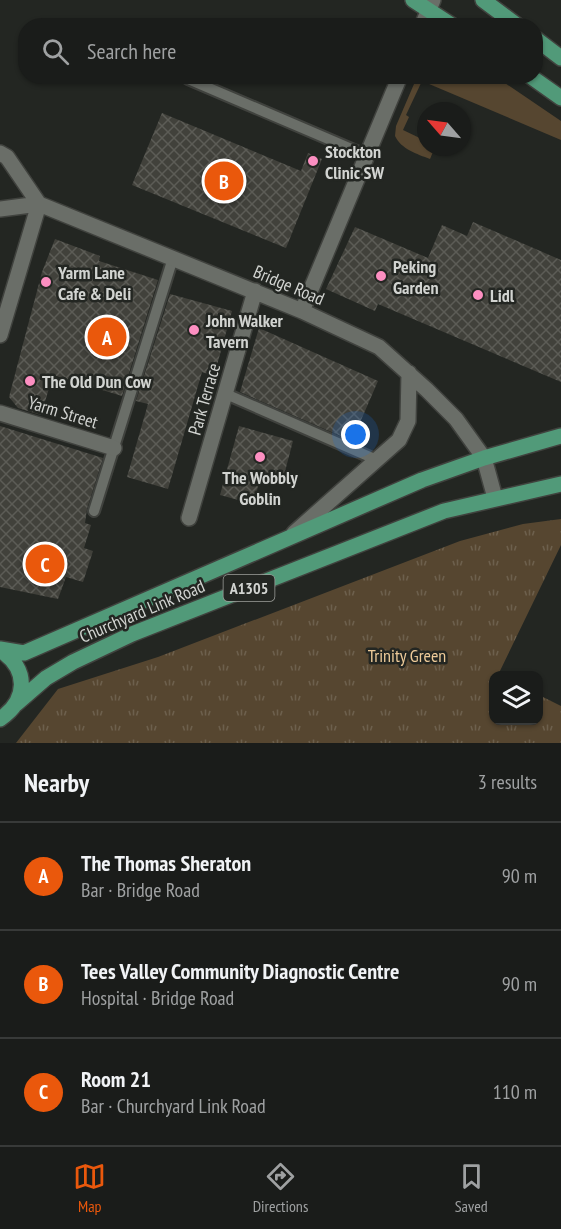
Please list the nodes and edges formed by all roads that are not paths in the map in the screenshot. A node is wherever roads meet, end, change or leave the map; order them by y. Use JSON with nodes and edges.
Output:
{"nodes":[{"id":1,"x":413,"y":0,"type":"edge"},
{"id":2,"x":483,"y":0,"type":"edge"},
{"id":3,"x":430,"y":5,"type":"edge"},
{"id":4,"x":444,"y":18,"type":"edge"},
{"id":5,"x":507,"y":18,"type":"edge"},
{"id":6,"x":543,"y":44,"type":"edge"},
{"id":7,"x":561,"y":58,"type":"edge"},
{"id":8,"x":200,"y":84,"type":"edge"},
{"id":9,"x":397,"y":84,"type":"edge"},
{"id":10,"x":541,"y":84,"type":"edge"},
{"id":11,"x":561,"y":98,"type":"edge"},
{"id":12,"x":0,"y":153,"type":"edge"},
{"id":13,"x":368,"y":156,"type":"junction"},
{"id":14,"x":39,"y":204,"type":"junction"},
{"id":15,"x":0,"y":209,"type":"edge"},
{"id":16,"x":173,"y":258,"type":"junction"},
{"id":17,"x":255,"y":291,"type":"junction"},
{"id":18,"x":302,"y":311,"type":"junction"},
{"id":19,"x":0,"y":335,"type":"edge"},
{"id":20,"x":409,"y":373,"type":"junction"},
{"id":21,"x":226,"y":394,"type":"junction"},
{"id":22,"x":0,"y":413,"type":"edge"},
{"id":23,"x":561,"y":436,"type":"edge"},
{"id":24,"x":114,"y":448,"type":"junction"},
{"id":25,"x":484,"y":458,"type":"junction"},
{"id":26,"x":377,"y":460,"type":"junction"},
{"id":27,"x":561,"y":484,"type":"edge"},
{"id":28,"x":495,"y":498,"type":"junction"},
{"id":29,"x":94,"y":511,"type":"dead end"},
{"id":30,"x":189,"y":518,"type":"dead end"},
{"id":31,"x":287,"y":539,"type":"junction"},
{"id":32,"x":0,"y":650,"type":"edge"},
{"id":33,"x":16,"y":704,"type":"junction"},
{"id":34,"x":0,"y":719,"type":"edge"}],
"edges":[{"from":1,"to":3,"type":"main road"},
{"from":2,"to":5,"type":"main road"},
{"from":3,"to":4,"type":"main road"},
{"from":6,"to":7,"type":"main road"},
{"from":8,"to":13,"type":"lane"},
{"from":9,"to":13,"type":"street"},
{"from":10,"to":11,"type":"main road"},
{"from":12,"to":14,"type":"street"},
{"from":13,"to":18,"type":"street"},
{"from":14,"to":15,"type":"street"},
{"from":14,"to":16,"type":"street","name":"Bridge Road"},
{"from":14,"to":19,"type":"street"},
{"from":16,"to":17,"type":"street","name":"Bridge Road"},
{"from":16,"to":24,"type":"lane"},
{"from":17,"to":18,"type":"street","name":"Bridge Road"},
{"from":17,"to":21,"type":"street","name":"Park Terrace"},
{"from":18,"to":20,"type":"street","name":"Bridge Road"},
{"from":20,"to":25,"type":"street","name":"Bridge Road"},
{"from":20,"to":26,"type":"street"},
{"from":21,"to":26,"type":"lane"},
{"from":21,"to":30,"type":"street","name":"Park Terrace"},
{"from":22,"to":24,"type":"street","name":"Yarm Street"},
{"from":23,"to":25,"type":"main road","number":"A1305"},
{"from":24,"to":29,"type":"lane"},
{"from":25,"to":28,"type":"street","name":"Bridge Road"},
{"from":25,"to":31,"type":"main road","name":"Churchyard Link Road","number":"A1305"},
{"from":26,"to":31,"type":"street"},
{"from":27,"to":28,"type":"main road","number":"A1305"},
{"from":28,"to":33,"type":"main road","name":"Churchyard Link Road","number":"A1305"},
{"from":31,"to":32,"type":"main road","name":"Churchyard Link Road","number":"A1305"},
{"from":32,"to":33,"type":"main road","number":"A1305"},
{"from":33,"to":34,"type":"main road","number":"A1305"}]}
